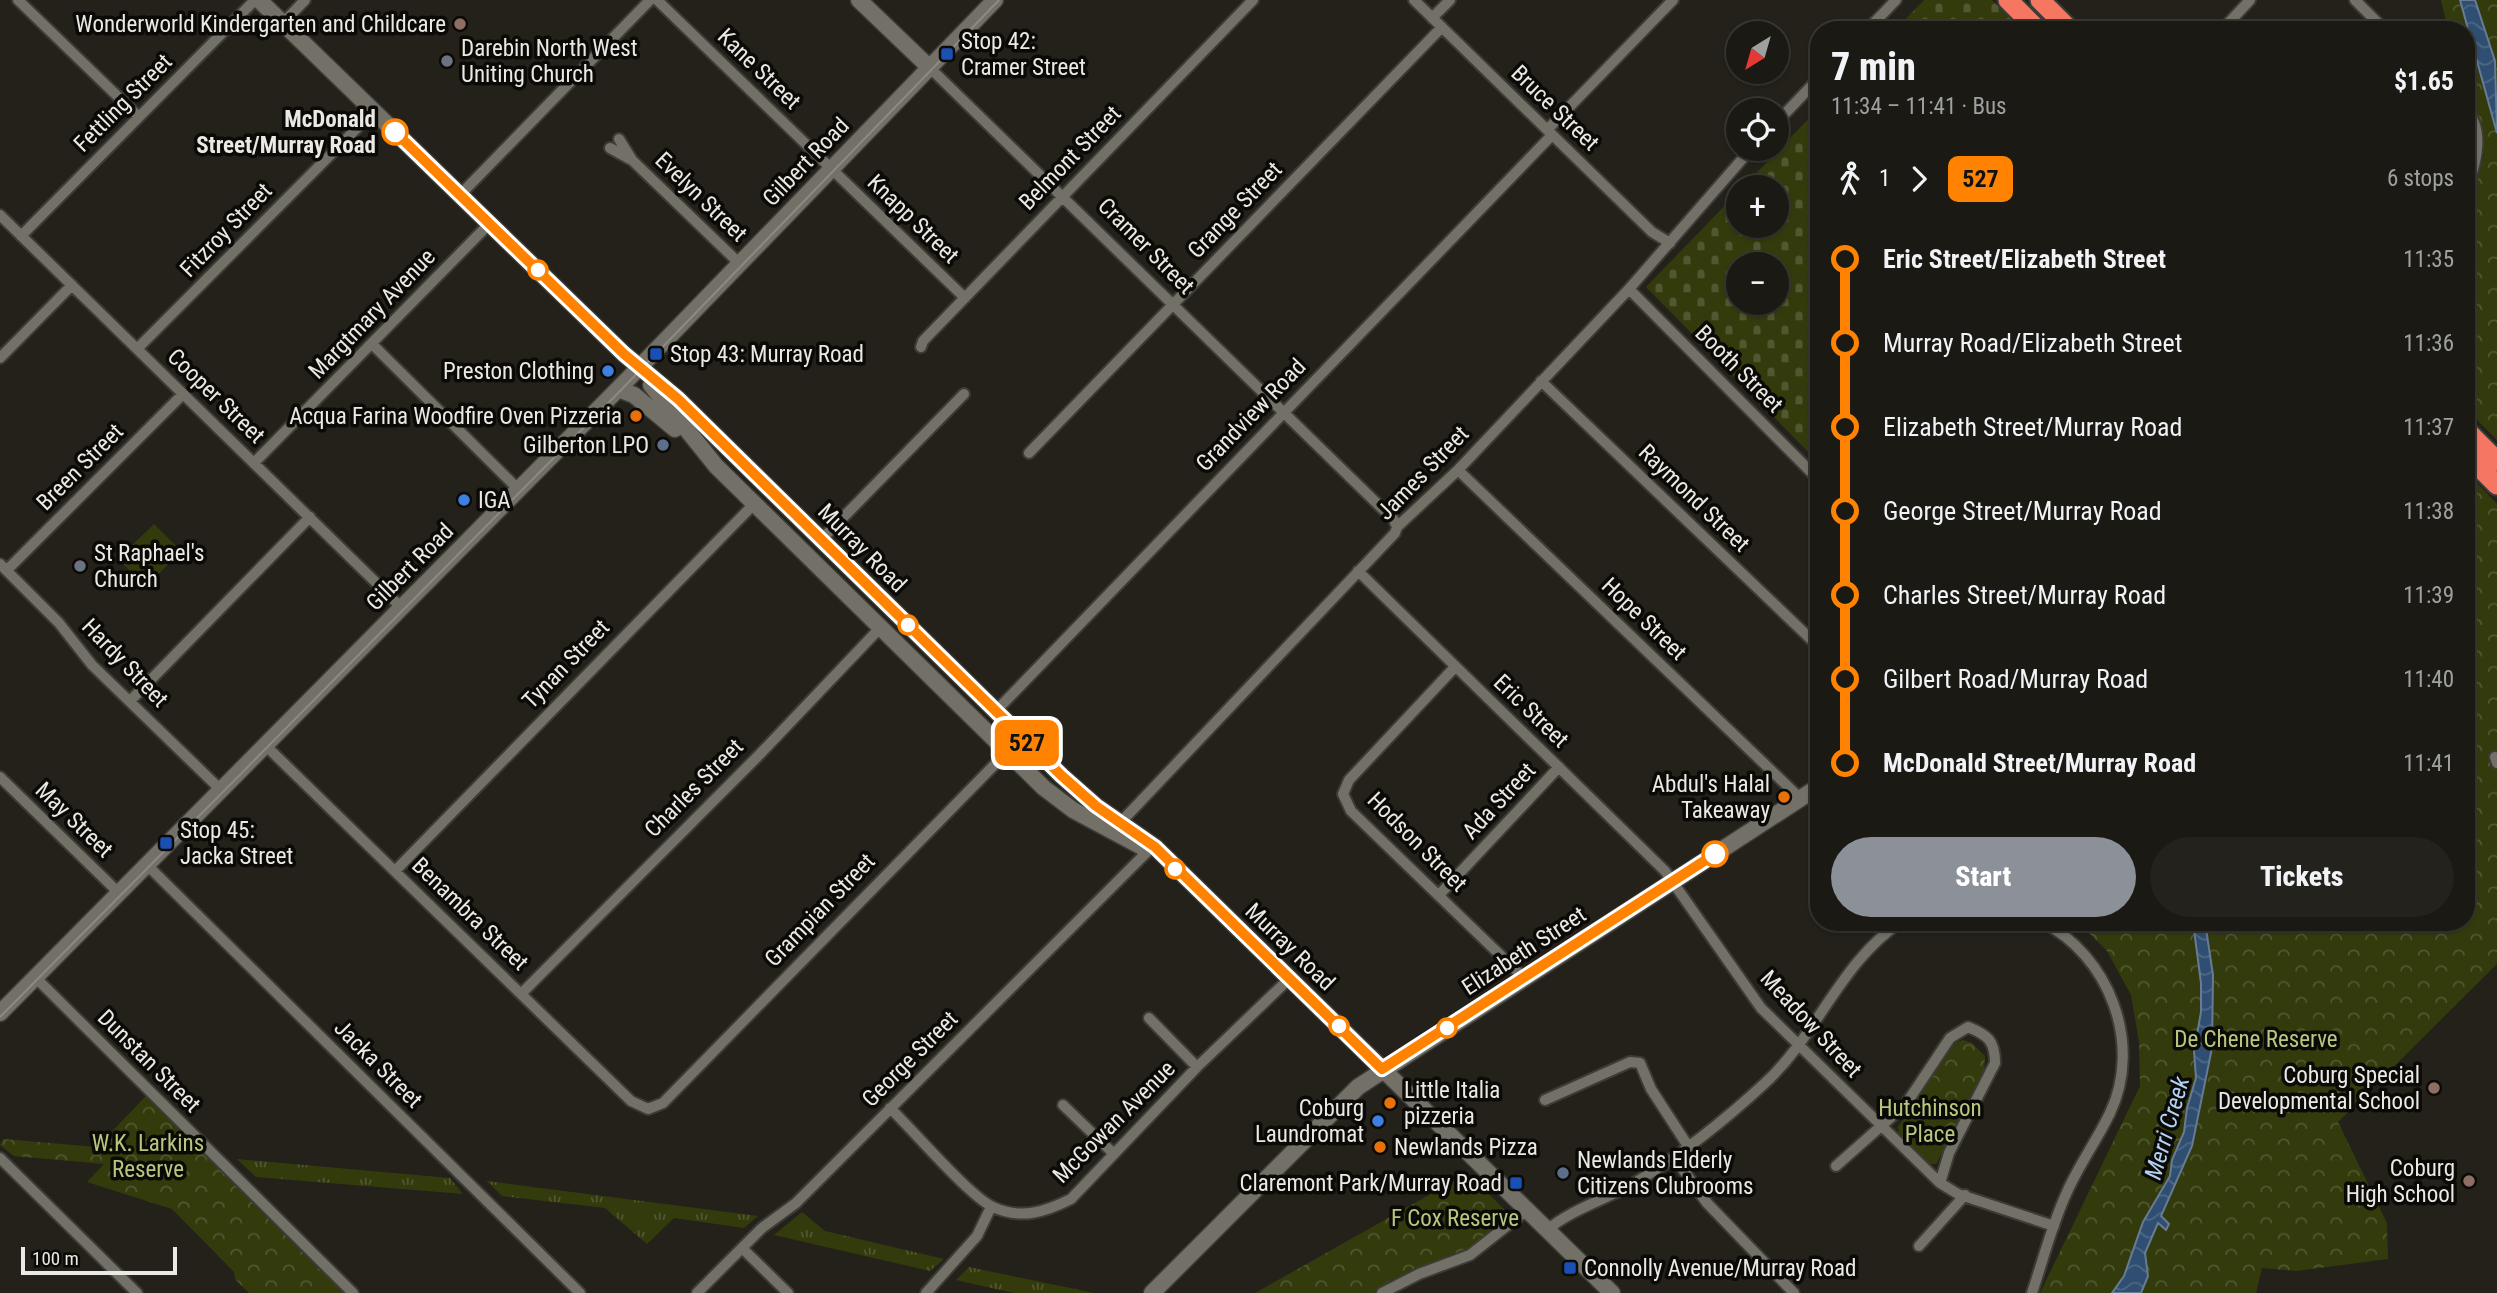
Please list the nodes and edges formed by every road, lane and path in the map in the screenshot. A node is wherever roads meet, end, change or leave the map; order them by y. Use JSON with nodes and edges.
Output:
{"nodes":[{"id":1,"x":18,"y":0,"type":"edge"},
{"id":2,"x":257,"y":0,"type":"edge"},
{"id":3,"x":305,"y":0,"type":"edge"},
{"id":4,"x":649,"y":0,"type":"edge"},
{"id":5,"x":657,"y":0,"type":"edge"},
{"id":6,"x":859,"y":0,"type":"edge"},
{"id":7,"x":996,"y":0,"type":"edge"},
{"id":8,"x":1253,"y":0,"type":"edge"},
{"id":9,"x":1414,"y":0,"type":"edge"},
{"id":10,"x":1450,"y":0,"type":"edge"},
{"id":11,"x":1673,"y":0,"type":"edge"},
{"id":12,"x":1896,"y":0,"type":"edge"},
{"id":13,"x":2008,"y":0,"type":"edge"},
{"id":14,"x":2040,"y":0,"type":"edge"},
{"id":15,"x":2250,"y":0,"type":"edge"},
{"id":16,"x":2355,"y":0,"type":"edge"},
{"id":17,"x":1432,"y":18,"type":"junction"},
{"id":18,"x":1876,"y":21,"type":"edge"},
{"id":19,"x":2029,"y":21,"type":"edge"},
{"id":20,"x":2061,"y":21,"type":"edge"},
{"id":21,"x":2230,"y":21,"type":"edge"},
{"id":22,"x":2376,"y":21,"type":"edge"},
{"id":23,"x":283,"y":23,"type":"junction"},
{"id":24,"x":1442,"y":27,"type":"junction"},
{"id":25,"x":930,"y":68,"type":"junction"},
{"id":26,"x":1810,"y":87,"type":"edge"},
{"id":27,"x":1789,"y":109,"type":"edge"},
{"id":28,"x":373,"y":111,"type":"junction"},
{"id":29,"x":139,"y":117,"type":"junction"},
{"id":30,"x":2475,"y":131,"type":"edge"},
{"id":31,"x":1550,"y":132,"type":"junction"},
{"id":32,"x":619,"y":139,"type":"dead end"},
{"id":33,"x":610,"y":148,"type":"dead end"},
{"id":34,"x":632,"y":160,"type":"junction"},
{"id":35,"x":1741,"y":161,"type":"edge"},
{"id":36,"x":2475,"y":166,"type":"edge"},
{"id":37,"x":832,"y":169,"type":"junction"},
{"id":38,"x":460,"y":195,"type":"junction"},
{"id":39,"x":1062,"y":196,"type":"junction"},
{"id":40,"x":0,"y":215,"type":"edge"},
{"id":41,"x":489,"y":224,"type":"junction"},
{"id":42,"x":21,"y":236,"type":"junction"},
{"id":43,"x":1670,"y":243,"type":"junction"},
{"id":44,"x":740,"y":264,"type":"junction"},
{"id":45,"x":72,"y":285,"type":"junction"},
{"id":46,"x":1629,"y":289,"type":"junction"},
{"id":47,"x":965,"y":299,"type":"junction"},
{"id":48,"x":1172,"y":305,"type":"junction"},
{"id":49,"x":372,"y":344,"type":"junction"},
{"id":50,"x":921,"y":347,"type":"dead end"},
{"id":51,"x":137,"y":349,"type":"junction"},
{"id":52,"x":0,"y":358,"type":"edge"},
{"id":53,"x":640,"y":370,"type":"junction"},
{"id":54,"x":1541,"y":381,"type":"junction"},
{"id":55,"x":618,"y":389,"type":"junction"},
{"id":56,"x":183,"y":394,"type":"junction"},
{"id":57,"x":964,"y":394,"type":"dead end"},
{"id":58,"x":1286,"y":412,"type":"junction"},
{"id":59,"x":1029,"y":453,"type":"dead end"},
{"id":60,"x":2481,"y":457,"type":"edge"},
{"id":61,"x":254,"y":463,"type":"junction"},
{"id":62,"x":716,"y":466,"type":"junction"},
{"id":63,"x":1458,"y":470,"type":"junction"},
{"id":64,"x":1810,"y":471,"type":"edge"},
{"id":65,"x":2497,"y":485,"type":"edge"},
{"id":66,"x":518,"y":489,"type":"junction"},
{"id":67,"x":769,"y":489,"type":"junction"},
{"id":68,"x":754,"y":504,"type":"junction"},
{"id":69,"x":310,"y":517,"type":"junction"},
{"id":70,"x":1397,"y":527,"type":"junction"},
{"id":71,"x":822,"y":539,"type":"junction"},
{"id":72,"x":806,"y":555,"type":"junction"},
{"id":73,"x":4,"y":567,"type":"edge"},
{"id":74,"x":1358,"y":571,"type":"junction"},
{"id":75,"x":402,"y":608,"type":"junction"},
{"id":76,"x":896,"y":613,"type":"junction"},
{"id":77,"x":880,"y":628,"type":"junction"},
{"id":78,"x":1810,"y":638,"type":"edge"},
{"id":79,"x":1455,"y":667,"type":"junction"},
{"id":80,"x":130,"y":701,"type":"junction"},
{"id":81,"x":995,"y":712,"type":"junction"},
{"id":82,"x":981,"y":726,"type":"junction"},
{"id":83,"x":1022,"y":737,"type":"junction"},
{"id":84,"x":265,"y":745,"type":"junction"},
{"id":85,"x":1007,"y":752,"type":"junction"},
{"id":86,"x":1559,"y":767,"type":"junction"},
{"id":87,"x":0,"y":777,"type":"edge"},
{"id":88,"x":221,"y":790,"type":"junction"},
{"id":89,"x":1810,"y":793,"type":"edge"},
{"id":90,"x":1801,"y":799,"type":"junction"},
{"id":91,"x":1121,"y":822,"type":"junction"},
{"id":92,"x":1148,"y":851,"type":"junction"},
{"id":93,"x":147,"y":865,"type":"junction"},
{"id":94,"x":1175,"y":869,"type":"junction"},
{"id":95,"x":395,"y":871,"type":"junction"},
{"id":96,"x":1671,"y":882,"type":"junction"},
{"id":97,"x":119,"y":893,"type":"junction"},
{"id":98,"x":1439,"y":895,"type":"junction"},
{"id":99,"x":1890,"y":931,"type":"edge"},
{"id":100,"x":2056,"y":931,"type":"edge"},
{"id":101,"x":36,"y":977,"type":"junction"},
{"id":102,"x":1524,"y":978,"type":"junction"},
{"id":103,"x":1289,"y":979,"type":"junction"},
{"id":104,"x":522,"y":993,"type":"junction"},
{"id":105,"x":0,"y":1013,"type":"edge"},
{"id":106,"x":1149,"y":1018,"type":"dead end"},
{"id":107,"x":1799,"y":1045,"type":"junction"},
{"id":108,"x":1197,"y":1067,"type":"junction"},
{"id":109,"x":1382,"y":1069,"type":"junction"},
{"id":110,"x":1545,"y":1100,"type":"dead end"},
{"id":111,"x":1063,"y":1105,"type":"dead end"},
{"id":112,"x":890,"y":1108,"type":"junction"},
{"id":113,"x":648,"y":1109,"type":"joint"},
{"id":114,"x":1881,"y":1126,"type":"junction"},
{"id":115,"x":1688,"y":1146,"type":"junction"},
{"id":116,"x":1113,"y":1153,"type":"junction"},
{"id":117,"x":1674,"y":1157,"type":"junction"},
{"id":118,"x":0,"y":1158,"type":"edge"},
{"id":119,"x":1836,"y":1166,"type":"dead end"},
{"id":120,"x":1940,"y":1183,"type":"junction"},
{"id":121,"x":1965,"y":1195,"type":"junction"},
{"id":122,"x":991,"y":1207,"type":"junction"},
{"id":123,"x":1527,"y":1210,"type":"junction"},
{"id":124,"x":2054,"y":1226,"type":"junction"},
{"id":125,"x":1547,"y":1230,"type":"junction"},
{"id":126,"x":1919,"y":1246,"type":"dead end"},
{"id":127,"x":742,"y":1248,"type":"junction"},
{"id":128,"x":137,"y":1293,"type":"edge"},
{"id":129,"x":353,"y":1293,"type":"edge"},
{"id":130,"x":580,"y":1293,"type":"edge"},
{"id":131,"x":697,"y":1293,"type":"edge"},
{"id":132,"x":788,"y":1293,"type":"edge"},
{"id":133,"x":926,"y":1293,"type":"edge"},
{"id":134,"x":1152,"y":1293,"type":"edge"},
{"id":135,"x":1382,"y":1293,"type":"edge"},
{"id":136,"x":1612,"y":1293,"type":"edge"},
{"id":137,"x":1794,"y":1293,"type":"edge"},
{"id":138,"x":2032,"y":1293,"type":"edge"}],
"edges":[{"from":1,"to":29,"type":"street"},
{"from":2,"to":23,"type":"main road","name":"Murray Road"},
{"from":2,"to":29,"type":"street","name":"Fettling Street"},
{"from":3,"to":23,"type":"street"},
{"from":4,"to":38,"type":"street"},
{"from":5,"to":37,"type":"street","name":"Kane Street"},
{"from":6,"to":25,"type":"main road","name":"Cramer Street"},
{"from":7,"to":25,"type":"main road","name":"Gilbert Road"},
{"from":8,"to":39,"type":"street","name":"Belmont Street"},
{"from":9,"to":17,"type":"street","name":"Bruce Street"},
{"from":10,"to":17,"type":"street"},
{"from":11,"to":31,"type":"street","name":"Grandview Road"},
{"from":12,"to":18,"type":"street"},
{"from":13,"to":19,"type":"highway"},
{"from":14,"to":20,"type":"highway"},
{"from":15,"to":21,"type":"street"},
{"from":16,"to":22,"type":"street"},
{"from":17,"to":24,"type":"street","name":"Bruce Street"},
{"from":23,"to":28,"type":"main road","name":"Murray Road"},
{"from":24,"to":31,"type":"street","name":"Bruce Street"},
{"from":24,"to":48,"type":"street","name":"Grange Street"},
{"from":25,"to":37,"type":"main road","name":"Gilbert Road"},
{"from":25,"to":39,"type":"street","name":"Cramer Street"},
{"from":26,"to":27,"type":"street"},
{"from":28,"to":38,"type":"main road","name":"Murray Road"},
{"from":28,"to":51,"type":"street","name":"Fitzroy Street"},
{"from":29,"to":42,"type":"street","name":"Fettling Street"},
{"from":30,"to":36,"type":"street"},
{"from":31,"to":43,"type":"street","name":"Bruce Street"},
{"from":31,"to":58,"type":"street","name":"Grandview Road"},
{"from":32,"to":34,"type":"street","name":"Evelyn Street"},
{"from":33,"to":34,"type":"street","name":"Evelyn Street"},
{"from":34,"to":44,"type":"street","name":"Evelyn Street"},
{"from":35,"to":43,"type":"street","name":"James Street"},
{"from":37,"to":44,"type":"main road","name":"Gilbert Road"},
{"from":37,"to":47,"type":"street","name":"Knapp Street"},
{"from":38,"to":41,"type":"main road","name":"Murray Road"},
{"from":39,"to":47,"type":"street","name":"Belmont Street"},
{"from":39,"to":48,"type":"street","name":"Cramer Street"},
{"from":40,"to":42,"type":"street","name":"Cooper Street"},
{"from":41,"to":49,"type":"street","name":"Margtmary Avenue"},
{"from":41,"to":53,"type":"main road","name":"Murray Road"},
{"from":42,"to":45,"type":"street","name":"Cooper Street"},
{"from":43,"to":46,"type":"street","name":"James Street"},
{"from":44,"to":53,"type":"main road","name":"Gilbert Road"},
{"from":45,"to":51,"type":"street","name":"Cooper Street"},
{"from":45,"to":52,"type":"street"},
{"from":46,"to":54,"type":"street","name":"James Street"},
{"from":46,"to":64,"type":"street","name":"Booth Street"},
{"from":47,"to":50,"type":"street","name":"Belmont Street"},
{"from":48,"to":58,"type":"street","name":"Cramer Street"},
{"from":48,"to":59,"type":"street","name":"Grange Street"},
{"from":49,"to":61,"type":"street","name":"Margtmary Avenue"},
{"from":49,"to":66,"type":"street"},
{"from":51,"to":56,"type":"street","name":"Cooper Street"},
{"from":53,"to":55,"type":"main road","name":"Gilbert Road"},
{"from":53,"to":62,"type":"main road","name":"Murray Road"},
{"from":53,"to":67,"type":"main road","name":"Murray Road"},
{"from":54,"to":63,"type":"street","name":"James Street"},
{"from":54,"to":78,"type":"street","name":"Raymond Street"},
{"from":55,"to":62,"type":"main road"},
{"from":55,"to":66,"type":"main road","name":"Gilbert Road"},
{"from":56,"to":61,"type":"street","name":"Cooper Street"},
{"from":56,"to":73,"type":"street","name":"Breen Street"},
{"from":57,"to":71,"type":"street"},
{"from":58,"to":70,"type":"street","name":"Cramer Street"},
{"from":58,"to":81,"type":"street","name":"Grandview Road"},
{"from":60,"to":65,"type":"highway"},
{"from":61,"to":69,"type":"street","name":"Cooper Street"},
{"from":62,"to":68,"type":"main road","name":"Murray Road"},
{"from":63,"to":70,"type":"street","name":"James Street"},
{"from":63,"to":90,"type":"street","name":"Hope Street"},
{"from":66,"to":75,"type":"main road","name":"Gilbert Road"},
{"from":67,"to":68,"type":"main road","name":"Tynan Street"},
{"from":67,"to":71,"type":"main road","name":"Murray Road"},
{"from":68,"to":72,"type":"main road","name":"Murray Road"},
{"from":68,"to":95,"type":"street","name":"Tynan Street"},
{"from":69,"to":75,"type":"street","name":"Cooper Street"},
{"from":69,"to":80,"type":"street"},
{"from":70,"to":74,"type":"street","name":"James Street"},
{"from":71,"to":72,"type":"main road"},
{"from":71,"to":76,"type":"main road","name":"Murray Road"},
{"from":72,"to":77,"type":"main road","name":"Murray Road"},
{"from":73,"to":80,"type":"street","name":"Hardy Street"},
{"from":74,"to":79,"type":"street","name":"Eric Street"},
{"from":74,"to":91,"type":"street","name":"James Street"},
{"from":75,"to":84,"type":"main road","name":"Gilbert Road"},
{"from":76,"to":77,"type":"main road","name":"Charles Street"},
{"from":76,"to":81,"type":"main road","name":"Murray Road"},
{"from":77,"to":82,"type":"main road","name":"Murray Road"},
{"from":77,"to":104,"type":"street","name":"Charles Street"},
{"from":79,"to":86,"type":"street","name":"Eric Street"},
{"from":79,"to":98,"type":"street","name":"Hodson Street"},
{"from":80,"to":88,"type":"street","name":"Hardy Street"},
{"from":81,"to":82,"type":"main road","name":"Grandview Road"},
{"from":81,"to":83,"type":"main road","name":"Murray Road"},
{"from":82,"to":85,"type":"main road","name":"Murray Road"},
{"from":83,"to":85,"type":"main road","name":"Grampian Street"},
{"from":83,"to":91,"type":"main road","name":"Murray Road"},
{"from":84,"to":88,"type":"main road","name":"Gilbert Road"},
{"from":84,"to":95,"type":"street","name":"Benambra Street"},
{"from":85,"to":92,"type":"main road","name":"Murray Road"},
{"from":85,"to":113,"type":"street","name":"Grampian Street"},
{"from":86,"to":96,"type":"street","name":"Eric Street"},
{"from":86,"to":98,"type":"street","name":"Ada Street"},
{"from":87,"to":97,"type":"street","name":"May Street"},
{"from":88,"to":93,"type":"main road","name":"Gilbert Road"},
{"from":89,"to":90,"type":"main road","name":"Elizabeth Street"},
{"from":90,"to":96,"type":"main road","name":"Elizabeth Street"},
{"from":91,"to":94,"type":"main road","name":"Murray Road"},
{"from":92,"to":94,"type":"main road","name":"Murray Road"},
{"from":92,"to":112,"type":"street","name":"George Street"},
{"from":93,"to":97,"type":"main road","name":"Gilbert Road"},
{"from":93,"to":130,"type":"street","name":"Jacka Street"},
{"from":94,"to":103,"type":"main road","name":"Murray Road"},
{"from":95,"to":104,"type":"street","name":"Benambra Street"},
{"from":96,"to":102,"type":"main road","name":"Elizabeth Street"},
{"from":96,"to":107,"type":"street","name":"Meadow Street"},
{"from":97,"to":101,"type":"main road","name":"Gilbert Road"},
{"from":98,"to":102,"type":"street","name":"Hodson Street"},
{"from":99,"to":107,"type":"street"},
{"from":100,"to":124,"type":"street"},
{"from":101,"to":105,"type":"main road","name":"Gilbert Road"},
{"from":101,"to":129,"type":"street","name":"Dunstan Street"},
{"from":102,"to":109,"type":"main road","name":"Elizabeth Street"},
{"from":103,"to":108,"type":"street","name":"McGowan Avenue"},
{"from":103,"to":109,"type":"main road","name":"Murray Road"},
{"from":104,"to":113,"type":"street","name":"Benambra Street"},
{"from":106,"to":108,"type":"street"},
{"from":107,"to":114,"type":"street","name":"Meadow Street"},
{"from":107,"to":115,"type":"street"},
{"from":108,"to":116,"type":"street","name":"McGowan Avenue"},
{"from":109,"to":123,"type":"main road","name":"Murray Road"},
{"from":109,"to":134,"type":"main road","name":"Elizabeth Street"},
{"from":110,"to":115,"type":"street"},
{"from":111,"to":116,"type":"street"},
{"from":112,"to":122,"type":"street"},
{"from":112,"to":127,"type":"street","name":"George Street"},
{"from":114,"to":119,"type":"street"},
{"from":114,"to":120,"type":"street","name":"Meadow Street"},
{"from":114,"to":120,"type":"street"},
{"from":115,"to":117,"type":"street"},
{"from":116,"to":122,"type":"street","name":"McGowan Avenue"},
{"from":117,"to":125,"type":"street"},
{"from":117,"to":137,"type":"street"},
{"from":118,"to":128,"type":"street"},
{"from":120,"to":121,"type":"street","name":"Meadow Street"},
{"from":121,"to":124,"type":"street","name":"Meadow Street"},
{"from":121,"to":126,"type":"street"},
{"from":122,"to":133,"type":"street"},
{"from":123,"to":125,"type":"main road","name":"Murray Road"},
{"from":123,"to":135,"type":"street"},
{"from":124,"to":138,"type":"street"},
{"from":125,"to":136,"type":"main road","name":"Murray Road"},
{"from":127,"to":131,"type":"street","name":"George Street"},
{"from":127,"to":132,"type":"street"}]}
